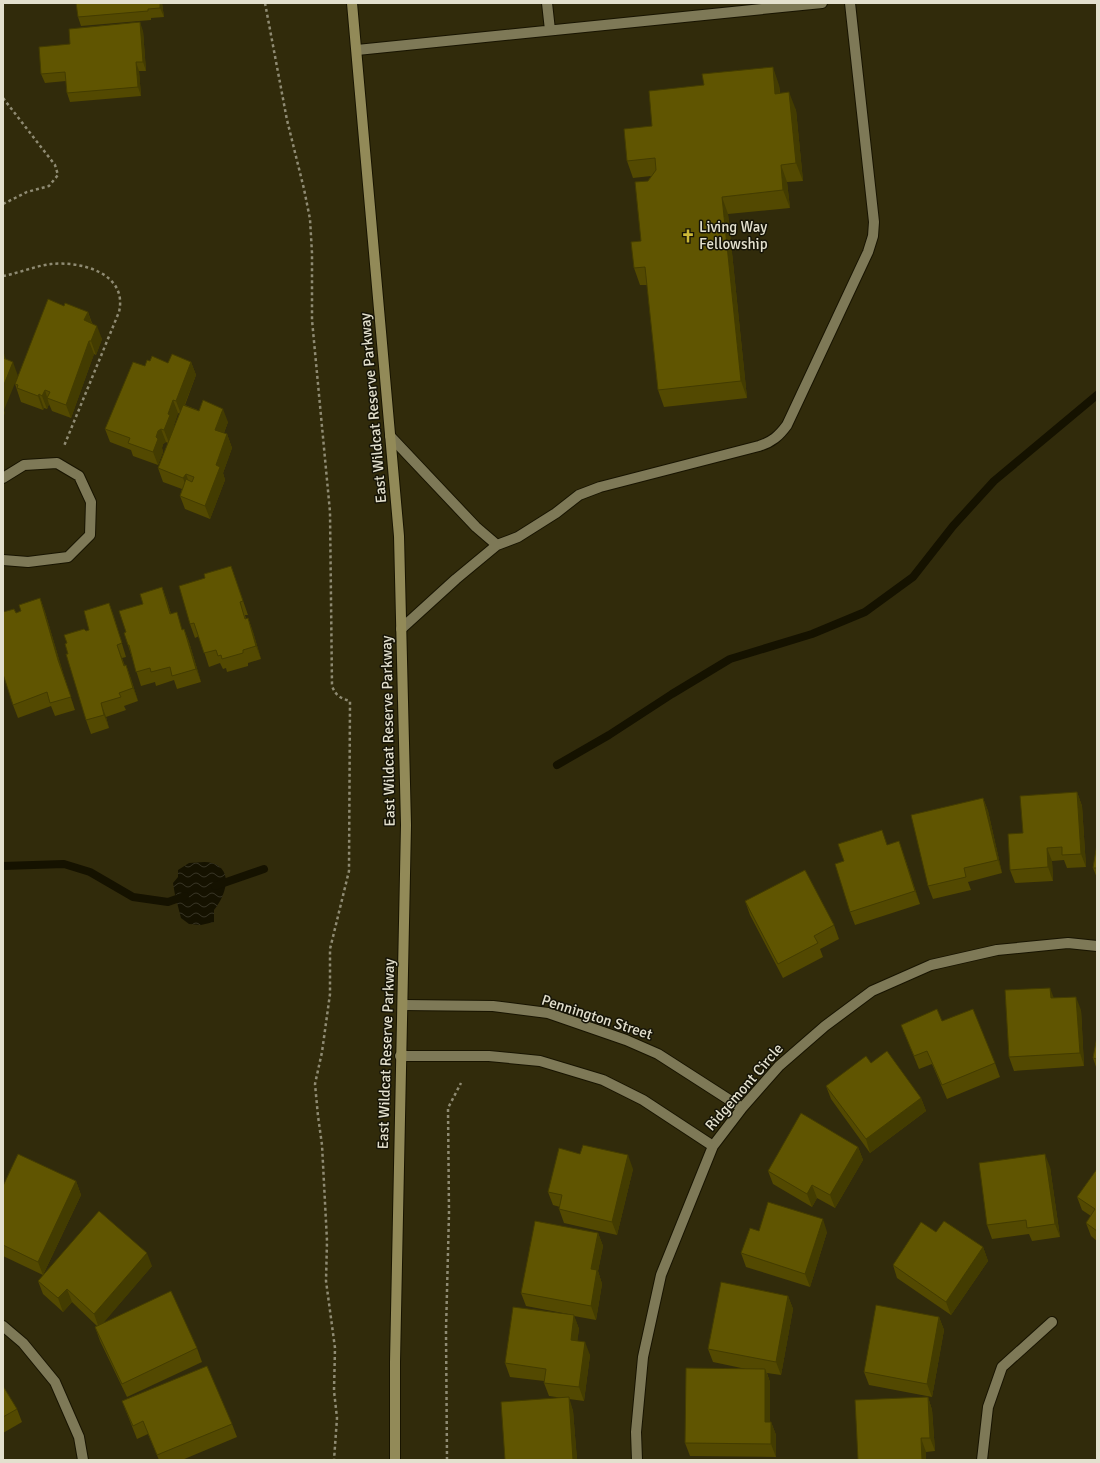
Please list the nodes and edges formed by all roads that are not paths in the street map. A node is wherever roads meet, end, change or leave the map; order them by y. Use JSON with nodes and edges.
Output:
{"nodes":[{"id":1,"x":352,"y":3,"type":"edge"},
{"id":2,"x":547,"y":3,"type":"edge"},
{"id":3,"x":822,"y":3,"type":"edge"},
{"id":4,"x":850,"y":3,"type":"edge"},
{"id":5,"x":550,"y":30,"type":"junction"},
{"id":6,"x":356,"y":50,"type":"junction"},
{"id":7,"x":390,"y":436,"type":"junction"},
{"id":8,"x":3,"y":478,"type":"edge"},
{"id":9,"x":498,"y":545,"type":"junction"},
{"id":10,"x":3,"y":560,"type":"edge"},
{"id":11,"x":401,"y":629,"type":"junction"},
{"id":12,"x":1097,"y":946,"type":"edge"},
{"id":13,"x":403,"y":1004,"type":"junction"},
{"id":14,"x":400,"y":1056,"type":"junction"},
{"id":15,"x":742,"y":1108,"type":"junction"},
{"id":16,"x":713,"y":1146,"type":"junction"},
{"id":17,"x":1052,"y":1322,"type":"dead end"},
{"id":18,"x":3,"y":1326,"type":"edge"},
{"id":19,"x":83,"y":1460,"type":"edge"},
{"id":20,"x":395,"y":1460,"type":"edge"},
{"id":21,"x":637,"y":1460,"type":"edge"},
{"id":22,"x":982,"y":1460,"type":"edge"}],
"edges":[{"from":1,"to":6,"type":"main road","name":"East Wildcat Reserve Parkway"},
{"from":2,"to":5,"type":"street"},
{"from":3,"to":5,"type":"street"},
{"from":4,"to":9,"type":"street"},
{"from":5,"to":6,"type":"street"},
{"from":6,"to":7,"type":"main road","name":"East Wildcat Reserve Parkway"},
{"from":7,"to":9,"type":"street"},
{"from":7,"to":11,"type":"main road","name":"East Wildcat Reserve Parkway"},
{"from":8,"to":10,"type":"street"},
{"from":9,"to":11,"type":"street"},
{"from":11,"to":13,"type":"main road","name":"East Wildcat Reserve Parkway"},
{"from":12,"to":15,"type":"street","name":"Ridgemont Circle"},
{"from":13,"to":14,"type":"main road","name":"East Wildcat Reserve Parkway"},
{"from":13,"to":15,"type":"street","name":"Pennington Street"},
{"from":14,"to":16,"type":"street"},
{"from":14,"to":20,"type":"main road","name":"East Wildcat Reserve Parkway"},
{"from":15,"to":16,"type":"street","name":"Ridgemont Circle"},
{"from":16,"to":21,"type":"street","name":"Ridgemont Circle"},
{"from":17,"to":22,"type":"street"},
{"from":18,"to":19,"type":"street"}]}
